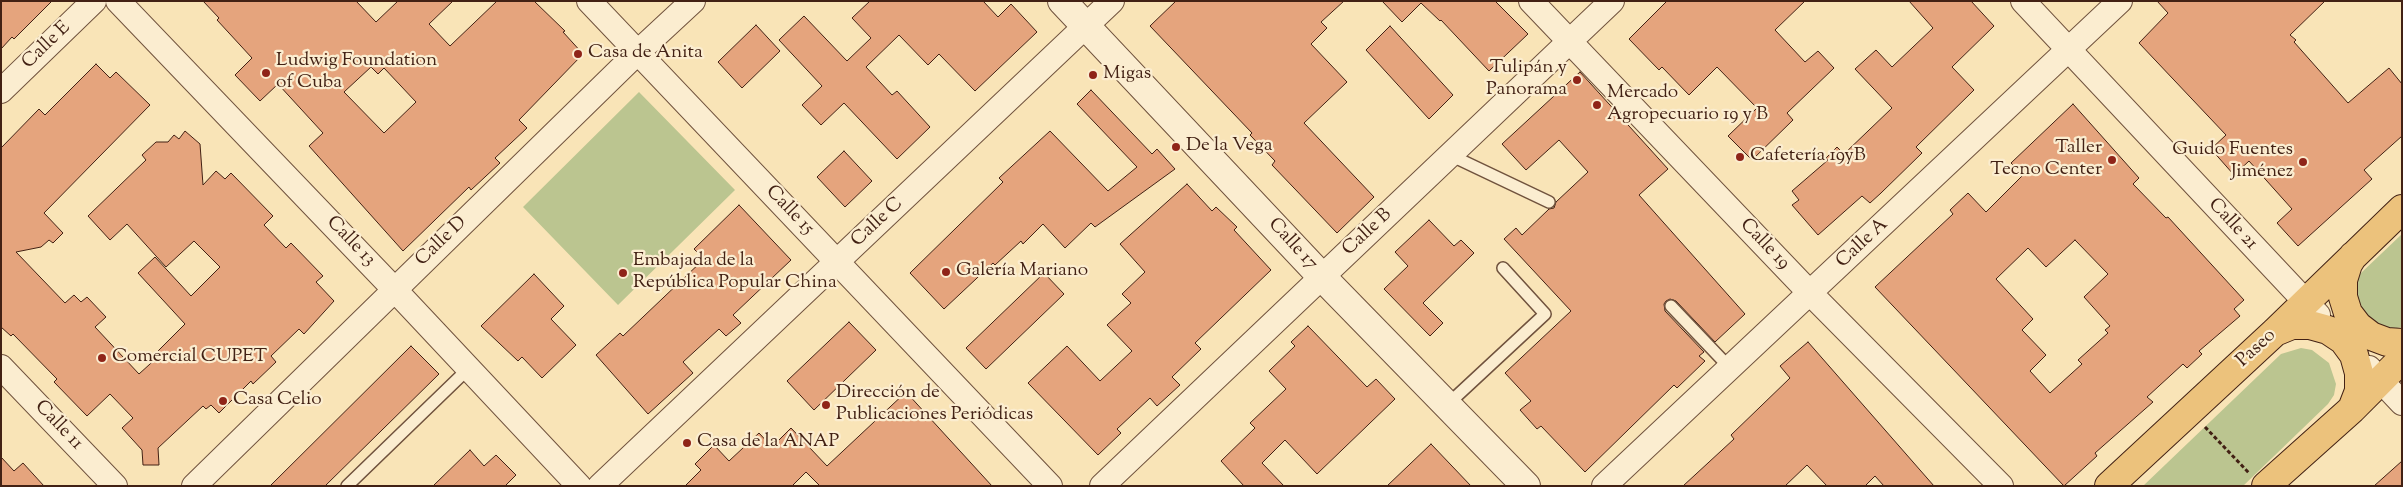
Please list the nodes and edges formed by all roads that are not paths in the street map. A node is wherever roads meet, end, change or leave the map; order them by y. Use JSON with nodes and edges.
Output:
{"nodes":[{"id":1,"x":94,"y":1,"type":"edge"},
{"id":2,"x":118,"y":1,"type":"edge"},
{"id":3,"x":589,"y":1,"type":"edge"},
{"id":4,"x":693,"y":1,"type":"edge"},
{"id":5,"x":1062,"y":1,"type":"edge"},
{"id":6,"x":1112,"y":1,"type":"edge"},
{"id":7,"x":1531,"y":1,"type":"edge"},
{"id":8,"x":1612,"y":1,"type":"edge"},
{"id":9,"x":2023,"y":1,"type":"edge"},
{"id":10,"x":2120,"y":1,"type":"edge"},
{"id":11,"x":1086,"y":26,"type":"junction"},
{"id":12,"x":1570,"y":42,"type":"junction"},
{"id":13,"x":2069,"y":49,"type":"junction"},
{"id":14,"x":638,"y":52,"type":"junction"},
{"id":15,"x":1,"y":91,"type":"edge"},
{"id":16,"x":1450,"y":155,"type":"junction"},
{"id":17,"x":1549,"y":202,"type":"dead end"},
{"id":18,"x":2402,"y":209,"type":"edge"},
{"id":19,"x":2357,"y":250,"type":"junction"},
{"id":20,"x":837,"y":262,"type":"junction"},
{"id":21,"x":1503,"y":268,"type":"dead end"},
{"id":22,"x":1322,"y":277,"type":"junction"},
{"id":23,"x":394,"y":289,"type":"junction"},
{"id":24,"x":1810,"y":293,"type":"junction"},
{"id":25,"x":2306,"y":303,"type":"junction"},
{"id":26,"x":1671,"y":306,"type":"dead end"},
{"id":27,"x":2275,"y":332,"type":"junction"},
{"id":28,"x":2343,"y":340,"type":"junction"},
{"id":29,"x":2402,"y":344,"type":"edge"},
{"id":30,"x":2402,"y":359,"type":"edge"},
{"id":31,"x":1,"y":367,"type":"edge"},
{"id":32,"x":469,"y":368,"type":"junction"},
{"id":33,"x":1730,"y":368,"type":"junction"},
{"id":34,"x":2379,"y":379,"type":"junction"},
{"id":35,"x":2402,"y":403,"type":"edge"},
{"id":36,"x":1447,"y":405,"type":"junction"},
{"id":37,"x":2352,"y":408,"type":"junction"},
{"id":38,"x":2260,"y":483,"type":"edge"},
{"id":39,"x":115,"y":486,"type":"edge"},
{"id":40,"x":194,"y":486,"type":"edge"},
{"id":41,"x":347,"y":486,"type":"edge"},
{"id":42,"x":580,"y":486,"type":"edge"},
{"id":43,"x":600,"y":486,"type":"edge"},
{"id":44,"x":1050,"y":486,"type":"edge"},
{"id":45,"x":1102,"y":486,"type":"edge"},
{"id":46,"x":1526,"y":486,"type":"edge"},
{"id":47,"x":1604,"y":486,"type":"edge"},
{"id":48,"x":2001,"y":486,"type":"edge"},
{"id":49,"x":2109,"y":486,"type":"edge"}],
"edges":[{"from":1,"to":15,"type":"street","name":"Calle E"},
{"from":2,"to":23,"type":"street","name":"Calle 13"},
{"from":3,"to":14,"type":"street","name":"Calle 15"},
{"from":4,"to":14,"type":"street","name":"Calle D"},
{"from":5,"to":11,"type":"street","name":"Calle 17"},
{"from":6,"to":11,"type":"street","name":"Calle C"},
{"from":7,"to":12,"type":"street","name":"Calle 19"},
{"from":8,"to":12,"type":"street","name":"Calle B"},
{"from":9,"to":13,"type":"street","name":"Calle 21"},
{"from":10,"to":13,"type":"street","name":"Calle A"},
{"from":11,"to":20,"type":"street","name":"Calle C"},
{"from":11,"to":22,"type":"street","name":"Calle 17"},
{"from":12,"to":16,"type":"street","name":"Calle B"},
{"from":12,"to":24,"type":"street","name":"Calle 19"},
{"from":13,"to":24,"type":"street","name":"Calle A"},
{"from":13,"to":25,"type":"street","name":"Calle 21"},
{"from":14,"to":20,"type":"street","name":"Calle 15"},
{"from":14,"to":23,"type":"street","name":"Calle D"},
{"from":16,"to":17,"type":"lane"},
{"from":16,"to":22,"type":"street","name":"Calle B"},
{"from":18,"to":19,"type":"main road","name":"Paseo"},
{"from":19,"to":25,"type":"main road","name":"Paseo"},
{"from":19,"to":29,"type":"main road"},
{"from":20,"to":43,"type":"street","name":"Calle C"},
{"from":20,"to":44,"type":"street","name":"Calle 15"},
{"from":21,"to":36,"type":"lane"},
{"from":22,"to":36,"type":"street","name":"Calle 17"},
{"from":22,"to":45,"type":"street","name":"Calle B"},
{"from":23,"to":32,"type":"street","name":"Calle 13"},
{"from":23,"to":40,"type":"street","name":"Calle D"},
{"from":24,"to":33,"type":"street","name":"Calle A"},
{"from":24,"to":48,"type":"street","name":"Calle 19"},
{"from":25,"to":27,"type":"main road","name":"Paseo"},
{"from":25,"to":28,"type":"street","name":"Calle 21"},
{"from":26,"to":33,"type":"lane"},
{"from":27,"to":28,"type":"main road"},
{"from":27,"to":49,"type":"main road","name":"Paseo"},
{"from":28,"to":34,"type":"street","name":"Calle 21"},
{"from":28,"to":37,"type":"main road"},
{"from":30,"to":34,"type":"main road"},
{"from":31,"to":39,"type":"street","name":"Calle 11"},
{"from":32,"to":41,"type":"lane"},
{"from":32,"to":42,"type":"street","name":"Calle 13"},
{"from":33,"to":47,"type":"street","name":"Calle A"},
{"from":34,"to":35,"type":"street","name":"Calle 21"},
{"from":34,"to":37,"type":"main road"},
{"from":36,"to":46,"type":"street","name":"Calle 17"},
{"from":37,"to":38,"type":"main road"}]}
